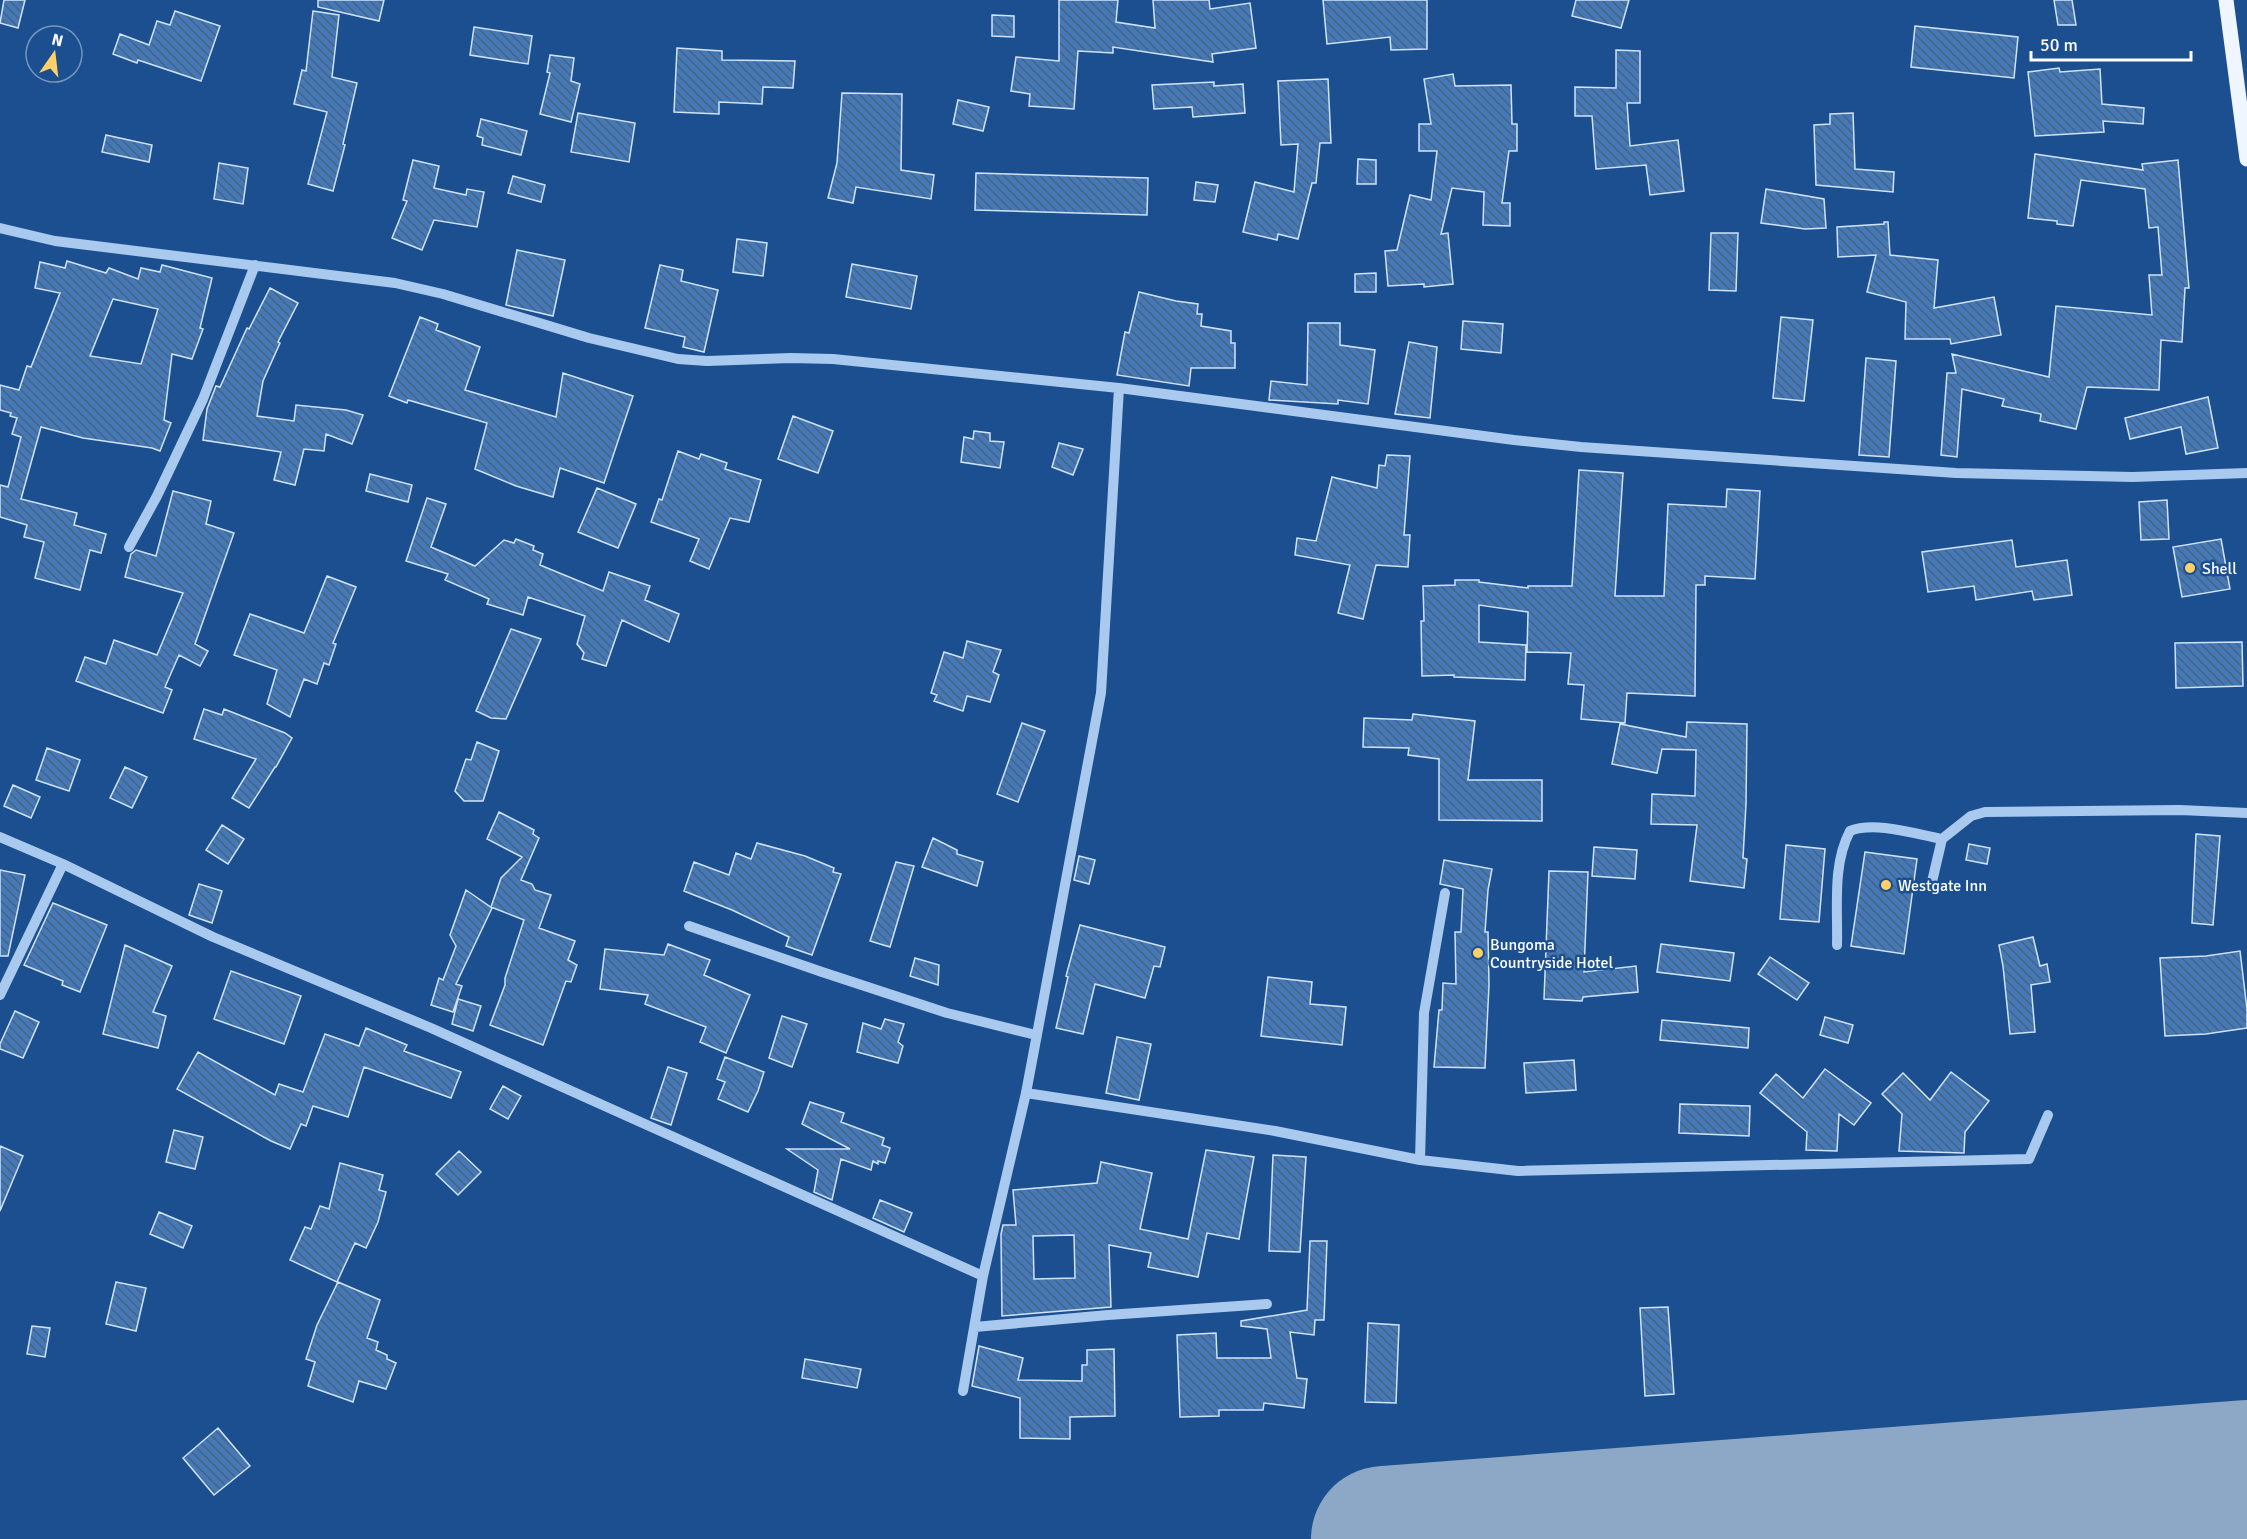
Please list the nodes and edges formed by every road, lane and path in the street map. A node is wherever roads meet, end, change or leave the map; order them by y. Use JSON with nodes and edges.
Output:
{"nodes":[{"id":1,"x":2226,"y":0,"type":"edge"},
{"id":2,"x":2247,"y":159,"type":"edge"},
{"id":3,"x":0,"y":228,"type":"edge"},
{"id":4,"x":255,"y":266,"type":"junction"},
{"id":5,"x":1119,"y":388,"type":"junction"},
{"id":6,"x":2247,"y":473,"type":"edge"},
{"id":7,"x":129,"y":547,"type":"dead end"},
{"id":8,"x":2247,"y":813,"type":"edge"},
{"id":9,"x":0,"y":837,"type":"edge"},
{"id":10,"x":1942,"y":838,"type":"junction"},
{"id":11,"x":63,"y":864,"type":"junction"},
{"id":12,"x":1931,"y":886,"type":"dead end"},
{"id":13,"x":1445,"y":893,"type":"dead end"},
{"id":14,"x":689,"y":926,"type":"dead end"},
{"id":15,"x":1838,"y":945,"type":"dead end"},
{"id":16,"x":0,"y":995,"type":"edge"},
{"id":17,"x":1036,"y":1035,"type":"junction"},
{"id":18,"x":1026,"y":1093,"type":"junction"},
{"id":19,"x":2048,"y":1115,"type":"dead end"},
{"id":20,"x":1420,"y":1160,"type":"junction"},
{"id":21,"x":983,"y":1276,"type":"junction"},
{"id":22,"x":1267,"y":1304,"type":"dead end"},
{"id":23,"x":975,"y":1327,"type":"junction"},
{"id":24,"x":963,"y":1391,"type":"dead end"}],
"edges":[{"from":1,"to":2,"type":"main road"},
{"from":3,"to":4,"type":"street"},
{"from":4,"to":5,"type":"street"},
{"from":4,"to":7,"type":"street"},
{"from":5,"to":6,"type":"street"},
{"from":5,"to":17,"type":"street"},
{"from":8,"to":10,"type":"street"},
{"from":9,"to":11,"type":"street"},
{"from":10,"to":12,"type":"street"},
{"from":10,"to":15,"type":"street"},
{"from":11,"to":16,"type":"street"},
{"from":11,"to":21,"type":"street"},
{"from":13,"to":20,"type":"street"},
{"from":14,"to":17,"type":"street"},
{"from":17,"to":18,"type":"street"},
{"from":18,"to":20,"type":"street"},
{"from":18,"to":21,"type":"street"},
{"from":19,"to":20,"type":"street"},
{"from":21,"to":23,"type":"street"},
{"from":22,"to":23,"type":"street"},
{"from":23,"to":24,"type":"street"}]}
